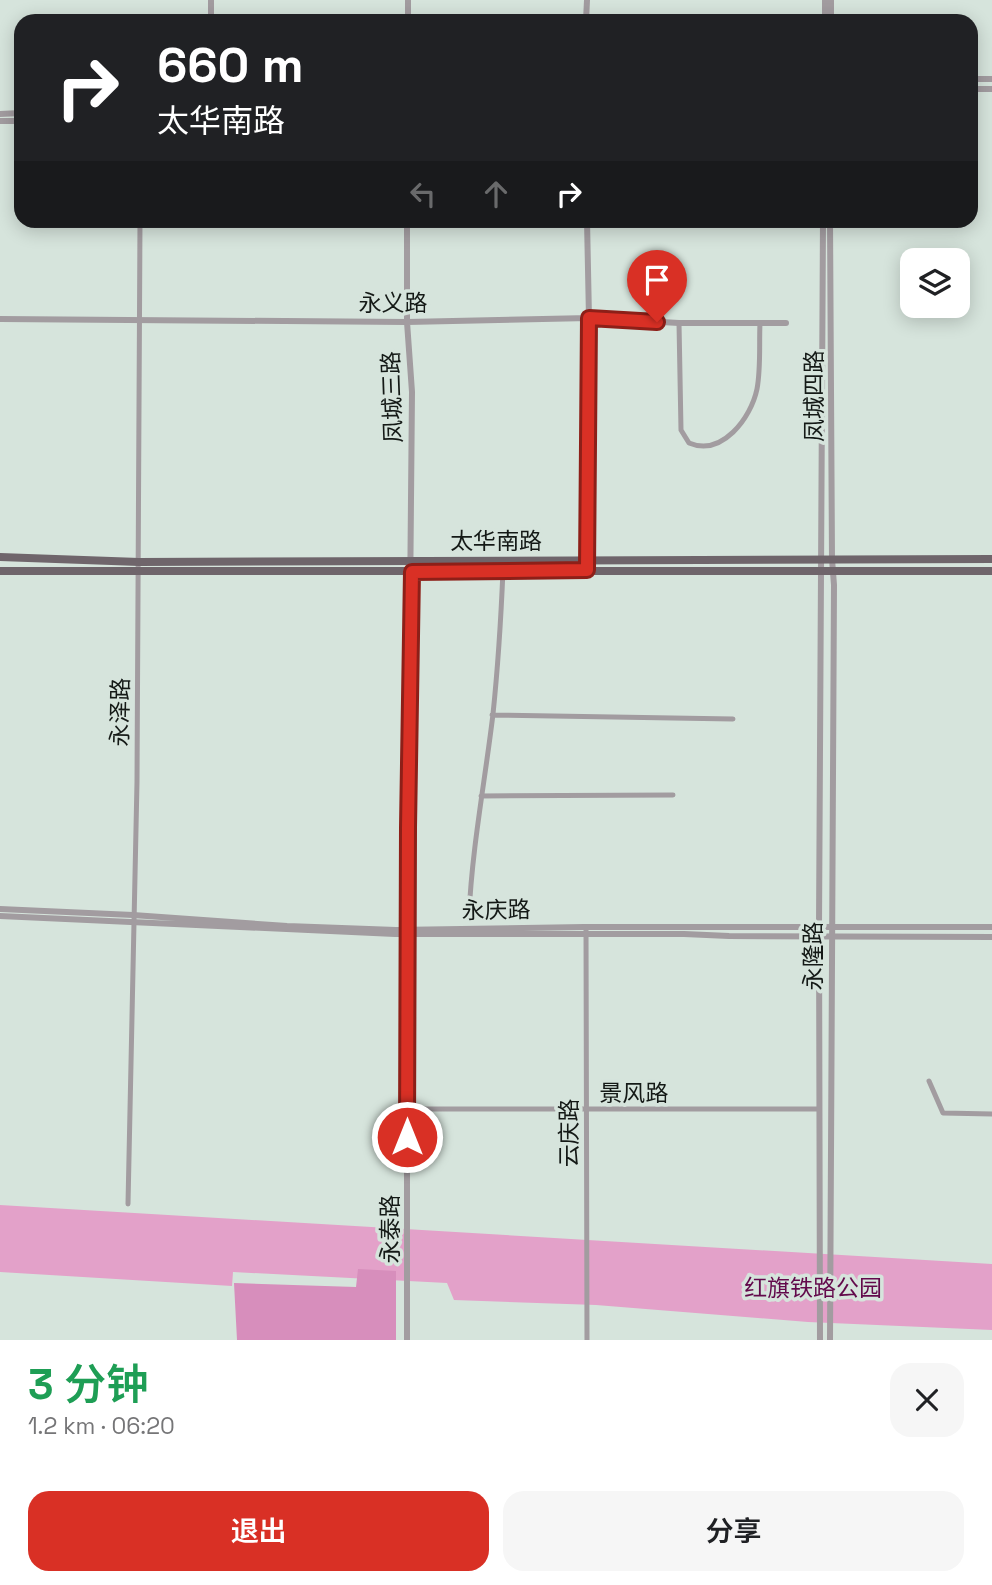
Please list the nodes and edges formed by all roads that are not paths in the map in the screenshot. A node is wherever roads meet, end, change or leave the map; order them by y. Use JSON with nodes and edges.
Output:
{"nodes":[{"id":1,"x":140,"y":228,"type":"edge"},
{"id":2,"x":407,"y":228,"type":"edge"},
{"id":3,"x":587,"y":228,"type":"edge"},
{"id":4,"x":823,"y":228,"type":"edge"},
{"id":5,"x":830,"y":228,"type":"edge"},
{"id":6,"x":589,"y":318,"type":"junction"},
{"id":7,"x":0,"y":319,"type":"edge"},
{"id":8,"x":139,"y":319,"type":"junction"},
{"id":9,"x":407,"y":322,"type":"junction"},
{"id":10,"x":679,"y":323,"type":"junction"},
{"id":11,"x":760,"y":323,"type":"junction"},
{"id":12,"x":786,"y":323,"type":"dead end"},
{"id":13,"x":0,"y":557,"type":"edge"},
{"id":14,"x":827,"y":558,"type":"junction"},
{"id":15,"x":587,"y":559,"type":"junction"},
{"id":16,"x":992,"y":559,"type":"edge"},
{"id":17,"x":412,"y":560,"type":"junction"},
{"id":18,"x":139,"y":566,"type":"junction"},
{"id":19,"x":503,"y":570,"type":"junction"},
{"id":20,"x":587,"y":570,"type":"junction"},
{"id":21,"x":0,"y":571,"type":"edge"},
{"id":22,"x":834,"y":571,"type":"junction"},
{"id":23,"x":992,"y":571,"type":"edge"},
{"id":24,"x":412,"y":572,"type":"junction"},
{"id":25,"x":822,"y":572,"type":"junction"},
{"id":26,"x":492,"y":715,"type":"junction"},
{"id":27,"x":733,"y":719,"type":"dead end"},
{"id":28,"x":673,"y":795,"type":"dead end"},
{"id":29,"x":481,"y":796,"type":"junction"},
{"id":30,"x":0,"y":909,"type":"edge"},
{"id":31,"x":134,"y":915,"type":"junction"},
{"id":32,"x":469,"y":915,"type":"dead end"},
{"id":33,"x":0,"y":916,"type":"edge"},
{"id":34,"x":133,"y":924,"type":"junction"},
{"id":35,"x":819,"y":927,"type":"junction"},
{"id":36,"x":831,"y":927,"type":"junction"},
{"id":37,"x":992,"y":927,"type":"edge"},
{"id":38,"x":586,"y":930,"type":"junction"},
{"id":39,"x":407,"y":932,"type":"junction"},
{"id":40,"x":819,"y":936,"type":"junction"},
{"id":41,"x":831,"y":936,"type":"junction"},
{"id":42,"x":992,"y":937,"type":"edge"},
{"id":43,"x":929,"y":1081,"type":"dead end"},
{"id":44,"x":819,"y":1109,"type":"junction"},
{"id":45,"x":407,"y":1110,"type":"junction"},
{"id":46,"x":586,"y":1111,"type":"junction"},
{"id":47,"x":992,"y":1114,"type":"edge"},
{"id":48,"x":128,"y":1204,"type":"dead end"},
{"id":49,"x":407,"y":1340,"type":"edge"},
{"id":50,"x":587,"y":1340,"type":"edge"},
{"id":51,"x":820,"y":1340,"type":"edge"},
{"id":52,"x":830,"y":1340,"type":"edge"}],
"edges":[{"from":1,"to":8,"type":"street","name":"永泽路"},
{"from":2,"to":9,"type":"street","name":"凤城三路"},
{"from":3,"to":6,"type":"street"},
{"from":4,"to":14,"type":"street","name":"凤城四路"},
{"from":5,"to":14,"type":"street","name":"凤城四路"},
{"from":6,"to":9,"type":"street","name":"永义路"},
{"from":6,"to":10,"type":"street","name":"永义路"},
{"from":6,"to":15,"type":"street"},
{"from":7,"to":8,"type":"street","name":"永义路"},
{"from":8,"to":9,"type":"street","name":"永义路"},
{"from":8,"to":18,"type":"street","name":"永泽路"},
{"from":9,"to":17,"type":"street","name":"凤城三路"},
{"from":10,"to":11,"type":"street","name":"永义路"},
{"from":10,"to":11,"type":"street"},
{"from":11,"to":12,"type":"street","name":"永义路"},
{"from":13,"to":18,"type":"main road","name":"太华南路"},
{"from":14,"to":15,"type":"main road","name":"太华南路"},
{"from":14,"to":16,"type":"main road","name":"太华南路"},
{"from":14,"to":22,"type":"street","name":"凤城四路"},
{"from":14,"to":25,"type":"street","name":"凤城四路"},
{"from":15,"to":17,"type":"main road","name":"太华南路"},
{"from":15,"to":20,"type":"street"},
{"from":17,"to":18,"type":"main road","name":"太华南路"},
{"from":17,"to":24,"type":"street","name":"凤城三路"},
{"from":18,"to":21,"type":"main road","name":"太华南路"},
{"from":18,"to":24,"type":"main road","name":"太华南路"},
{"from":18,"to":31,"type":"street","name":"永泽路"},
{"from":19,"to":20,"type":"main road","name":"太华南路"},
{"from":19,"to":24,"type":"main road","name":"太华南路"},
{"from":19,"to":26,"type":"street"},
{"from":20,"to":25,"type":"main road","name":"太华南路"},
{"from":22,"to":23,"type":"main road","name":"太华南路"},
{"from":22,"to":25,"type":"main road","name":"太华南路"},
{"from":22,"to":36,"type":"street","name":"永隆路"},
{"from":24,"to":39,"type":"street","name":"永泰路"},
{"from":25,"to":35,"type":"street","name":"永隆路"},
{"from":26,"to":27,"type":"street"},
{"from":26,"to":29,"type":"street"},
{"from":28,"to":29,"type":"street"},
{"from":29,"to":32,"type":"street"},
{"from":30,"to":31,"type":"street","name":"永庆路"},
{"from":31,"to":34,"type":"street","name":"永泽路"},
{"from":31,"to":39,"type":"street","name":"永庆路"},
{"from":33,"to":34,"type":"street","name":"永庆路"},
{"from":34,"to":39,"type":"street","name":"永庆路"},
{"from":34,"to":48,"type":"street","name":"永泽路"},
{"from":35,"to":36,"type":"street","name":"永庆路"},
{"from":35,"to":38,"type":"street","name":"永庆路"},
{"from":35,"to":40,"type":"street","name":"永隆路"},
{"from":36,"to":37,"type":"street","name":"永庆路"},
{"from":36,"to":41,"type":"street","name":"永隆路"},
{"from":38,"to":39,"type":"street","name":"永庆路"},
{"from":38,"to":40,"type":"street","name":"永庆路"},
{"from":38,"to":46,"type":"street","name":"云庆路"},
{"from":39,"to":45,"type":"street","name":"永泰路"},
{"from":40,"to":41,"type":"street","name":"永庆路"},
{"from":40,"to":44,"type":"street","name":"永隆路"},
{"from":41,"to":42,"type":"street","name":"永庆路"},
{"from":41,"to":52,"type":"street","name":"永隆路"},
{"from":43,"to":47,"type":"street"},
{"from":44,"to":46,"type":"street","name":"景风路"},
{"from":44,"to":51,"type":"street","name":"永隆路"},
{"from":45,"to":46,"type":"street","name":"景风路"},
{"from":45,"to":49,"type":"street","name":"永泰路"},
{"from":46,"to":50,"type":"street","name":"云庆路"}]}
